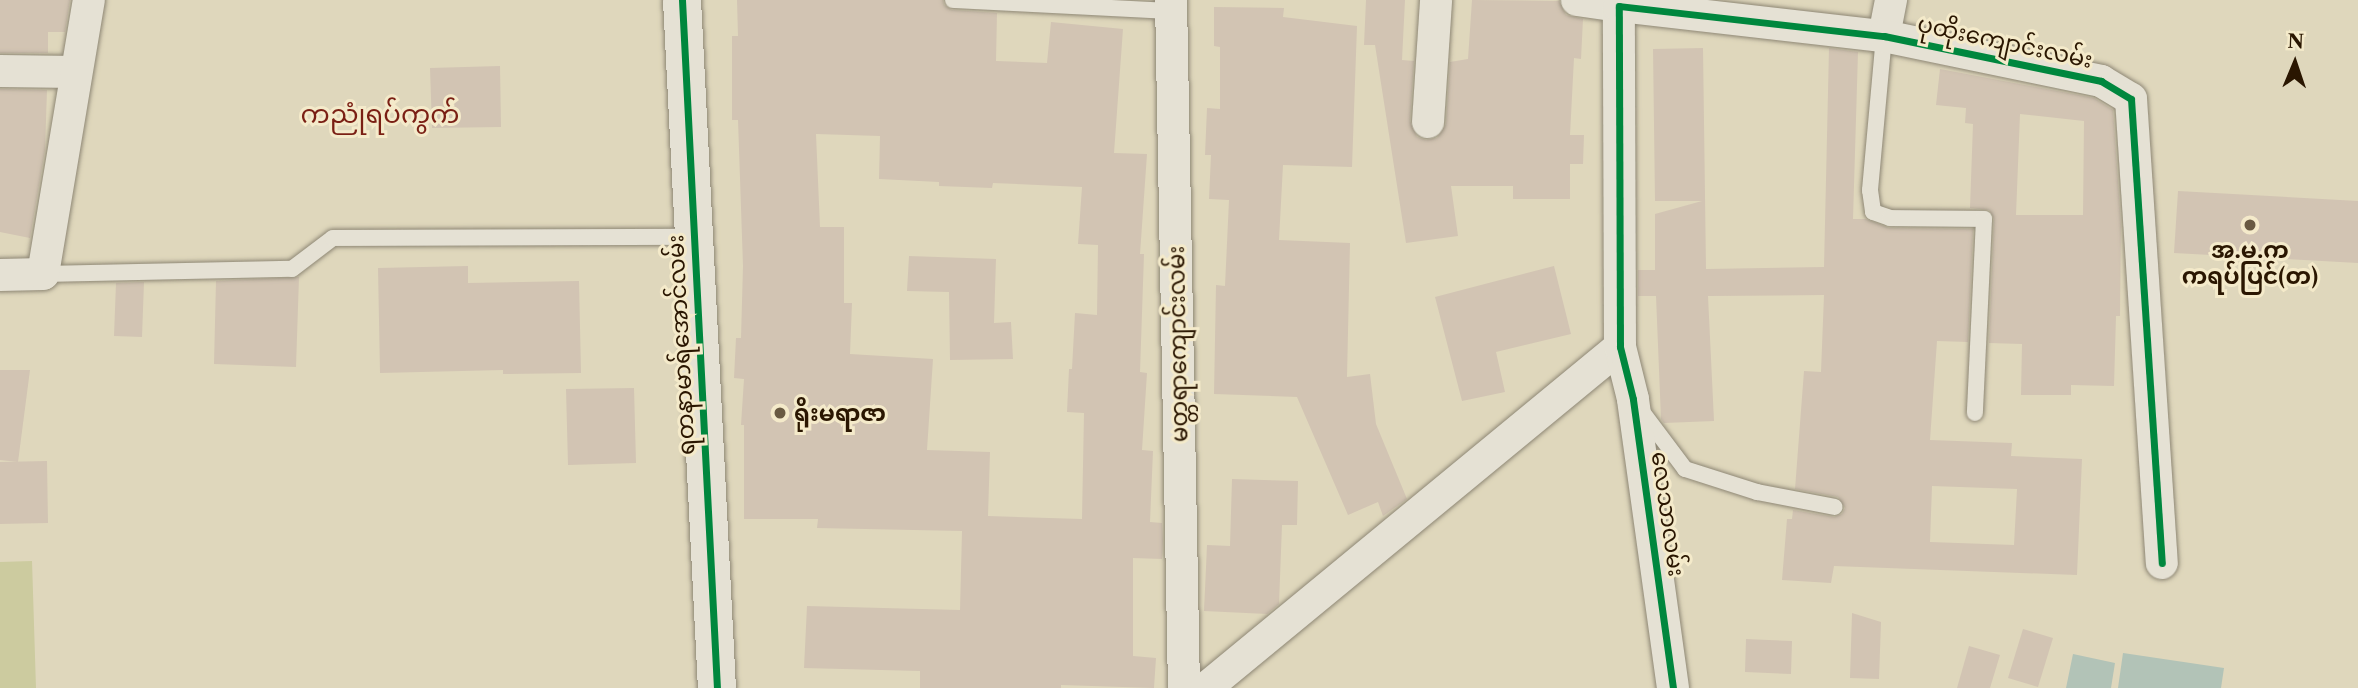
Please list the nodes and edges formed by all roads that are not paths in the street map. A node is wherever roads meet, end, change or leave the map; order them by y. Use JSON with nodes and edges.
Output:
{"nodes":[{"id":1,"x":89,"y":0,"type":"edge"},
{"id":2,"x":682,"y":0,"type":"edge"},
{"id":3,"x":953,"y":0,"type":"edge"},
{"id":4,"x":1436,"y":0,"type":"edge"},
{"id":5,"x":1577,"y":0,"type":"edge"},
{"id":6,"x":1891,"y":0,"type":"edge"},
{"id":7,"x":1171,"y":6,"type":"edge"},
{"id":8,"x":1619,"y":6,"type":"junction"},
{"id":9,"x":1884,"y":36,"type":"junction"},
{"id":10,"x":0,"y":71,"type":"edge"},
{"id":11,"x":76,"y":72,"type":"junction"},
{"id":12,"x":1428,"y":122,"type":"dead end"},
{"id":13,"x":695,"y":237,"type":"junction"},
{"id":14,"x":43,"y":274,"type":"junction"},
{"id":15,"x":0,"y":275,"type":"edge"},
{"id":16,"x":1620,"y":347,"type":"junction"},
{"id":17,"x":1633,"y":399,"type":"junction"},
{"id":18,"x":1975,"y":413,"type":"dead end"},
{"id":19,"x":1835,"y":507,"type":"dead end"},
{"id":20,"x":2162,"y":563,"type":"dead end"},
{"id":21,"x":717,"y":688,"type":"edge"},
{"id":22,"x":1184,"y":688,"type":"edge"},
{"id":23,"x":1206,"y":688,"type":"edge"},
{"id":24,"x":1673,"y":688,"type":"edge"}],
"edges":[{"from":1,"to":11,"type":"street"},
{"from":2,"to":13,"type":"street","name":"ရတနာမာရ်အောင်လမ်း"},
{"from":3,"to":7,"type":"lane"},
{"from":4,"to":12,"type":"street"},
{"from":5,"to":8,"type":"street","name":"ပုထိုးကျောင်းလမ်း"},
{"from":6,"to":9,"type":"street","name":"ပုထိုးကျောင်းလမ်း"},
{"from":7,"to":22,"type":"street","name":"မတ္တရာကျောင်းလမ်း"},
{"from":8,"to":9,"type":"street","name":"ပုထိုးကျောင်းလမ်း"},
{"from":8,"to":16,"type":"street"},
{"from":9,"to":18,"type":"lane"},
{"from":9,"to":20,"type":"street","name":"ပုထိုးကျောင်းလမ်း"},
{"from":10,"to":11,"type":"street"},
{"from":11,"to":14,"type":"street"},
{"from":13,"to":14,"type":"lane"},
{"from":13,"to":21,"type":"street","name":"ရတနာမာရ်အောင်လမ်း"},
{"from":14,"to":15,"type":"street"},
{"from":16,"to":17,"type":"street","name":"လေသာလမ်း"},
{"from":16,"to":23,"type":"street"},
{"from":17,"to":19,"type":"lane"},
{"from":17,"to":24,"type":"street","name":"လေသာလမ်း"}]}
